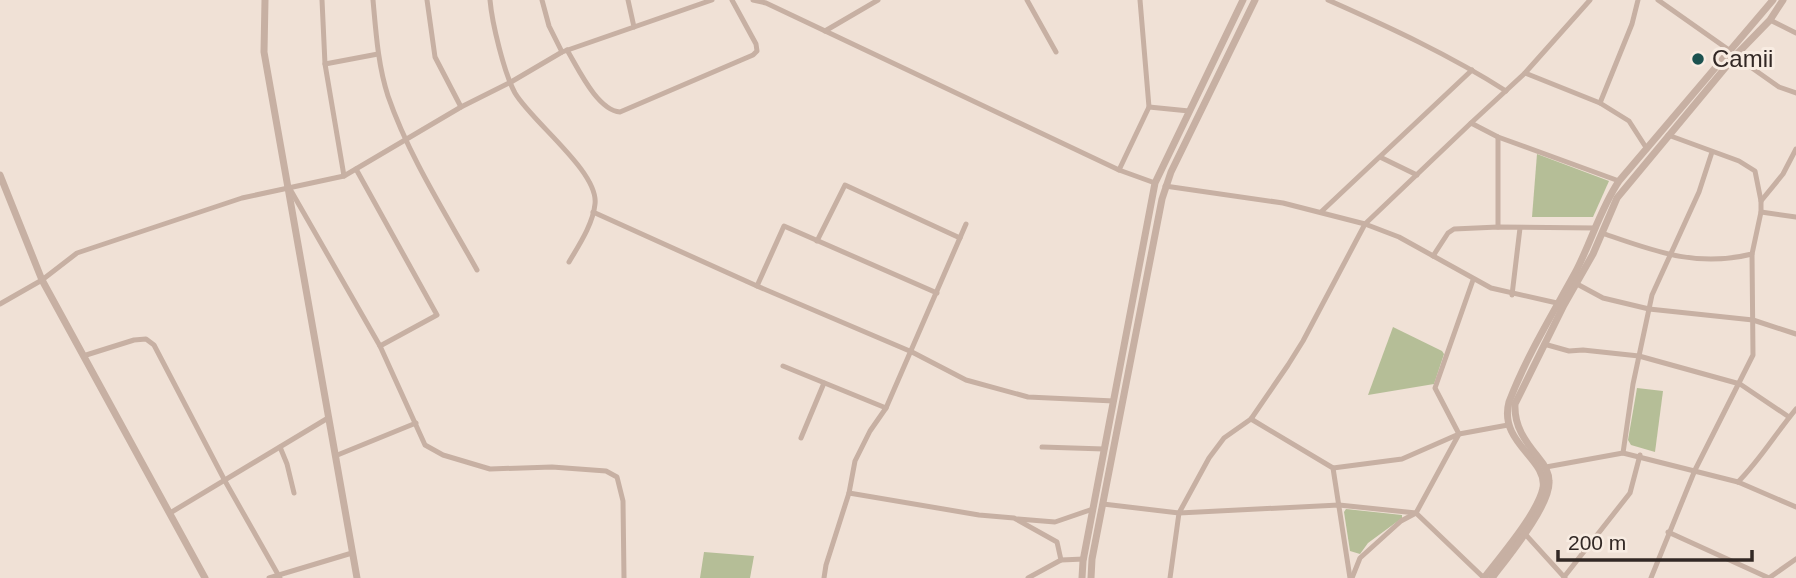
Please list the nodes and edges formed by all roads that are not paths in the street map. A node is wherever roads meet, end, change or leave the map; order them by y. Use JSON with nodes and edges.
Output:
{"nodes":[{"id":1,"x":265,"y":0,"type":"edge"},
{"id":2,"x":322,"y":0,"type":"edge"},
{"id":3,"x":373,"y":0,"type":"edge"},
{"id":4,"x":427,"y":0,"type":"edge"},
{"id":5,"x":490,"y":0,"type":"edge"},
{"id":6,"x":542,"y":0,"type":"edge"},
{"id":7,"x":628,"y":0,"type":"edge"},
{"id":8,"x":712,"y":0,"type":"edge"},
{"id":9,"x":732,"y":0,"type":"edge"},
{"id":10,"x":753,"y":0,"type":"edge"},
{"id":11,"x":878,"y":0,"type":"edge"},
{"id":12,"x":1027,"y":0,"type":"edge"},
{"id":13,"x":1140,"y":0,"type":"edge"},
{"id":14,"x":1242,"y":0,"type":"edge"},
{"id":15,"x":1255,"y":0,"type":"edge"},
{"id":16,"x":1328,"y":0,"type":"edge"},
{"id":17,"x":1349,"y":0,"type":"edge"},
{"id":18,"x":1590,"y":0,"type":"edge"},
{"id":19,"x":1638,"y":0,"type":"edge"},
{"id":20,"x":1658,"y":0,"type":"edge"},
{"id":21,"x":1773,"y":0,"type":"edge"},
{"id":22,"x":1783,"y":0,"type":"edge"},
{"id":23,"x":1345,"y":8,"type":"junction"},
{"id":24,"x":1770,"y":20,"type":"junction"},
{"id":25,"x":634,"y":27,"type":"junction"},
{"id":26,"x":825,"y":31,"type":"junction"},
{"id":27,"x":1796,"y":33,"type":"edge"},
{"id":28,"x":564,"y":51,"type":"junction"},
{"id":29,"x":1056,"y":52,"type":"dead end"},
{"id":30,"x":1732,"y":53,"type":"junction"},
{"id":31,"x":378,"y":54,"type":"junction"},
{"id":32,"x":325,"y":64,"type":"junction"},
{"id":33,"x":1472,"y":70,"type":"junction"},
{"id":34,"x":1525,"y":74,"type":"junction"},
{"id":35,"x":511,"y":82,"type":"junction"},
{"id":36,"x":1506,"y":91,"type":"junction"},
{"id":37,"x":1796,"y":93,"type":"edge"},
{"id":38,"x":1600,"y":103,"type":"junction"},
{"id":39,"x":461,"y":107,"type":"junction"},
{"id":40,"x":1149,"y":107,"type":"junction"},
{"id":41,"x":1189,"y":111,"type":"junction"},
{"id":42,"x":1471,"y":123,"type":"junction"},
{"id":43,"x":1668,"y":135,"type":"junction"},
{"id":44,"x":1498,"y":137,"type":"junction"},
{"id":45,"x":406,"y":140,"type":"junction"},
{"id":46,"x":1647,"y":149,"type":"junction"},
{"id":47,"x":1796,"y":149,"type":"edge"},
{"id":48,"x":1712,"y":152,"type":"junction"},
{"id":49,"x":1380,"y":156,"type":"junction"},
{"id":50,"x":356,"y":169,"type":"junction"},
{"id":51,"x":1119,"y":170,"type":"junction"},
{"id":52,"x":0,"y":175,"type":"edge"},
{"id":53,"x":1417,"y":175,"type":"junction"},
{"id":54,"x":344,"y":176,"type":"junction"},
{"id":55,"x":1619,"y":181,"type":"junction"},
{"id":56,"x":1156,"y":183,"type":"junction"},
{"id":57,"x":288,"y":186,"type":"junction"},
{"id":58,"x":1165,"y":186,"type":"junction"},
{"id":59,"x":1760,"y":201,"type":"junction"},
{"id":60,"x":593,"y":212,"type":"junction"},
{"id":61,"x":1321,"y":212,"type":"junction"},
{"id":62,"x":1761,"y":212,"type":"junction"},
{"id":63,"x":1796,"y":217,"type":"edge"},
{"id":64,"x":966,"y":224,"type":"dead end"},
{"id":65,"x":1365,"y":224,"type":"junction"},
{"id":66,"x":1499,"y":227,"type":"junction"},
{"id":67,"x":1520,"y":228,"type":"junction"},
{"id":68,"x":1599,"y":231,"type":"junction"},
{"id":69,"x":960,"y":238,"type":"junction"},
{"id":70,"x":817,"y":241,"type":"junction"},
{"id":71,"x":1752,"y":254,"type":"junction"},
{"id":72,"x":1668,"y":255,"type":"junction"},
{"id":73,"x":1433,"y":256,"type":"junction"},
{"id":74,"x":569,"y":262,"type":"dead end"},
{"id":75,"x":477,"y":270,"type":"dead end"},
{"id":76,"x":42,"y":280,"type":"junction"},
{"id":77,"x":1473,"y":280,"type":"junction"},
{"id":78,"x":1577,"y":284,"type":"junction"},
{"id":79,"x":757,"y":286,"type":"junction"},
{"id":80,"x":937,"y":293,"type":"junction"},
{"id":81,"x":1512,"y":295,"type":"junction"},
{"id":82,"x":0,"y":304,"type":"edge"},
{"id":83,"x":1561,"y":304,"type":"junction"},
{"id":84,"x":1649,"y":309,"type":"junction"},
{"id":85,"x":1753,"y":320,"type":"junction"},
{"id":86,"x":1796,"y":334,"type":"edge"},
{"id":87,"x":1544,"y":344,"type":"junction"},
{"id":88,"x":380,"y":346,"type":"junction"},
{"id":89,"x":912,"y":352,"type":"junction"},
{"id":90,"x":1639,"y":356,"type":"junction"},
{"id":91,"x":82,"y":357,"type":"junction"},
{"id":92,"x":783,"y":366,"type":"dead end"},
{"id":93,"x":824,"y":383,"type":"junction"},
{"id":94,"x":1740,"y":384,"type":"junction"},
{"id":95,"x":1114,"y":401,"type":"junction"},
{"id":96,"x":886,"y":408,"type":"junction"},
{"id":97,"x":1796,"y":409,"type":"edge"},
{"id":98,"x":1789,"y":417,"type":"junction"},
{"id":99,"x":328,"y":418,"type":"junction"},
{"id":100,"x":1251,"y":419,"type":"junction"},
{"id":101,"x":416,"y":424,"type":"junction"},
{"id":102,"x":1512,"y":424,"type":"junction"},
{"id":103,"x":1459,"y":434,"type":"junction"},
{"id":104,"x":801,"y":438,"type":"dead end"},
{"id":105,"x":280,"y":447,"type":"junction"},
{"id":106,"x":1042,"y":447,"type":"dead end"},
{"id":107,"x":1104,"y":449,"type":"junction"},
{"id":108,"x":1623,"y":453,"type":"junction"},
{"id":109,"x":1640,"y":455,"type":"junction"},
{"id":110,"x":335,"y":456,"type":"junction"},
{"id":111,"x":1546,"y":467,"type":"junction"},
{"id":112,"x":1333,"y":468,"type":"junction"},
{"id":113,"x":1695,"y":470,"type":"junction"},
{"id":114,"x":225,"y":481,"type":"junction"},
{"id":115,"x":1738,"y":482,"type":"junction"},
{"id":116,"x":294,"y":493,"type":"dead end"},
{"id":117,"x":849,"y":493,"type":"junction"},
{"id":118,"x":1103,"y":504,"type":"junction"},
{"id":119,"x":1339,"y":505,"type":"junction"},
{"id":120,"x":1796,"y":507,"type":"edge"},
{"id":121,"x":1093,"y":509,"type":"junction"},
{"id":122,"x":170,"y":513,"type":"junction"},
{"id":123,"x":1179,"y":513,"type":"junction"},
{"id":124,"x":1416,"y":513,"type":"junction"},
{"id":125,"x":1014,"y":518,"type":"junction"},
{"id":126,"x":1668,"y":532,"type":"junction"},
{"id":127,"x":1525,"y":534,"type":"junction"},
{"id":128,"x":352,"y":553,"type":"junction"},
{"id":129,"x":1084,"y":559,"type":"junction"},
{"id":130,"x":1796,"y":559,"type":"edge"},
{"id":131,"x":1061,"y":560,"type":"junction"},
{"id":132,"x":279,"y":576,"type":"edge"},
{"id":133,"x":1564,"y":577,"type":"edge"},
{"id":134,"x":205,"y":578,"type":"edge"},
{"id":135,"x":269,"y":578,"type":"edge"},
{"id":136,"x":357,"y":578,"type":"edge"},
{"id":137,"x":624,"y":578,"type":"edge"},
{"id":138,"x":824,"y":578,"type":"edge"},
{"id":139,"x":1028,"y":578,"type":"edge"},
{"id":140,"x":1082,"y":578,"type":"edge"},
{"id":141,"x":1091,"y":578,"type":"edge"},
{"id":142,"x":1170,"y":578,"type":"edge"},
{"id":143,"x":1351,"y":578,"type":"edge"},
{"id":144,"x":1483,"y":578,"type":"edge"},
{"id":145,"x":1492,"y":578,"type":"edge"},
{"id":146,"x":1651,"y":578,"type":"edge"},
{"id":147,"x":1769,"y":578,"type":"edge"}],
"edges":[{"from":1,"to":57,"type":"street"},
{"from":2,"to":32,"type":"street"},
{"from":3,"to":31,"type":"street"},
{"from":4,"to":39,"type":"street"},
{"from":5,"to":35,"type":"street"},
{"from":6,"to":28,"type":"street"},
{"from":7,"to":25,"type":"street"},
{"from":8,"to":25,"type":"street"},
{"from":9,"to":28,"type":"street"},
{"from":10,"to":26,"type":"street"},
{"from":11,"to":26,"type":"street"},
{"from":12,"to":29,"type":"street"},
{"from":13,"to":40,"type":"street"},
{"from":14,"to":41,"type":"street"},
{"from":15,"to":58,"type":"street"},
{"from":16,"to":23,"type":"street"},
{"from":17,"to":23,"type":"street"},
{"from":18,"to":34,"type":"street"},
{"from":19,"to":38,"type":"street"},
{"from":20,"to":30,"type":"street"},
{"from":21,"to":30,"type":"street"},
{"from":22,"to":24,"type":"street"},
{"from":23,"to":33,"type":"street"},
{"from":24,"to":27,"type":"street"},
{"from":24,"to":30,"type":"street"},
{"from":25,"to":28,"type":"street"},
{"from":26,"to":51,"type":"street"},
{"from":28,"to":35,"type":"street"},
{"from":30,"to":37,"type":"street"},
{"from":30,"to":43,"type":"street"},
{"from":30,"to":46,"type":"street"},
{"from":31,"to":32,"type":"street"},
{"from":31,"to":45,"type":"street"},
{"from":32,"to":54,"type":"street"},
{"from":33,"to":36,"type":"street"},
{"from":33,"to":49,"type":"street"},
{"from":34,"to":36,"type":"street"},
{"from":34,"to":38,"type":"street"},
{"from":35,"to":39,"type":"street"},
{"from":35,"to":60,"type":"street"},
{"from":36,"to":42,"type":"street"},
{"from":38,"to":46,"type":"street"},
{"from":39,"to":45,"type":"street"},
{"from":40,"to":41,"type":"street"},
{"from":40,"to":51,"type":"street"},
{"from":41,"to":56,"type":"street"},
{"from":42,"to":44,"type":"street"},
{"from":42,"to":53,"type":"street"},
{"from":43,"to":48,"type":"street"},
{"from":43,"to":68,"type":"street"},
{"from":44,"to":55,"type":"street"},
{"from":44,"to":66,"type":"street"},
{"from":45,"to":50,"type":"street"},
{"from":45,"to":75,"type":"street"},
{"from":46,"to":55,"type":"street"},
{"from":47,"to":59,"type":"street"},
{"from":48,"to":59,"type":"street"},
{"from":48,"to":72,"type":"street"},
{"from":49,"to":53,"type":"street"},
{"from":49,"to":61,"type":"street"},
{"from":50,"to":54,"type":"street"},
{"from":50,"to":88,"type":"street"},
{"from":51,"to":56,"type":"street"},
{"from":52,"to":76,"type":"street"},
{"from":53,"to":65,"type":"street"},
{"from":54,"to":57,"type":"street"},
{"from":55,"to":68,"type":"street"},
{"from":56,"to":58,"type":"street"},
{"from":56,"to":95,"type":"street"},
{"from":57,"to":76,"type":"street"},
{"from":57,"to":88,"type":"street"},
{"from":57,"to":99,"type":"street"},
{"from":58,"to":61,"type":"street"},
{"from":58,"to":118,"type":"street"},
{"from":59,"to":62,"type":"street"},
{"from":60,"to":74,"type":"street"},
{"from":60,"to":79,"type":"street"},
{"from":61,"to":65,"type":"street"},
{"from":62,"to":63,"type":"street"},
{"from":62,"to":71,"type":"street"},
{"from":64,"to":69,"type":"street"},
{"from":65,"to":73,"type":"street"},
{"from":65,"to":100,"type":"street"},
{"from":66,"to":67,"type":"street"},
{"from":66,"to":73,"type":"street"},
{"from":67,"to":68,"type":"street"},
{"from":67,"to":81,"type":"street"},
{"from":68,"to":72,"type":"street"},
{"from":68,"to":78,"type":"street"},
{"from":68,"to":83,"type":"street"},
{"from":69,"to":70,"type":"street"},
{"from":69,"to":80,"type":"street"},
{"from":70,"to":79,"type":"street"},
{"from":70,"to":80,"type":"street"},
{"from":71,"to":72,"type":"street"},
{"from":71,"to":85,"type":"street"},
{"from":72,"to":84,"type":"street"},
{"from":73,"to":77,"type":"street"},
{"from":76,"to":82,"type":"street"},
{"from":76,"to":91,"type":"street"},
{"from":77,"to":81,"type":"street"},
{"from":77,"to":103,"type":"street"},
{"from":78,"to":83,"type":"street"},
{"from":78,"to":84,"type":"street"},
{"from":79,"to":89,"type":"street"},
{"from":80,"to":89,"type":"street"},
{"from":81,"to":83,"type":"street"},
{"from":83,"to":87,"type":"street"},
{"from":83,"to":102,"type":"street"},
{"from":84,"to":85,"type":"street"},
{"from":84,"to":90,"type":"street"},
{"from":85,"to":86,"type":"street"},
{"from":85,"to":94,"type":"street"},
{"from":87,"to":90,"type":"street"},
{"from":87,"to":102,"type":"street"},
{"from":88,"to":101,"type":"street"},
{"from":89,"to":95,"type":"street"},
{"from":89,"to":96,"type":"street"},
{"from":90,"to":94,"type":"street"},
{"from":90,"to":108,"type":"street"},
{"from":91,"to":114,"type":"street"},
{"from":91,"to":122,"type":"street"},
{"from":92,"to":93,"type":"street"},
{"from":93,"to":96,"type":"street"},
{"from":93,"to":104,"type":"street"},
{"from":94,"to":98,"type":"street"},
{"from":94,"to":113,"type":"street"},
{"from":95,"to":107,"type":"street"},
{"from":96,"to":117,"type":"street"},
{"from":97,"to":98,"type":"street"},
{"from":98,"to":115,"type":"street"},
{"from":99,"to":105,"type":"street"},
{"from":99,"to":110,"type":"street"},
{"from":100,"to":112,"type":"street"},
{"from":100,"to":123,"type":"street"},
{"from":101,"to":110,"type":"street"},
{"from":101,"to":137,"type":"street"},
{"from":102,"to":103,"type":"street"},
{"from":102,"to":111,"type":"street"},
{"from":102,"to":144,"type":"street"},
{"from":103,"to":112,"type":"street"},
{"from":103,"to":124,"type":"street"},
{"from":105,"to":114,"type":"street"},
{"from":105,"to":116,"type":"street"},
{"from":106,"to":107,"type":"street"},
{"from":107,"to":121,"type":"street"},
{"from":108,"to":109,"type":"street"},
{"from":108,"to":111,"type":"street"},
{"from":109,"to":113,"type":"street"},
{"from":109,"to":133,"type":"street"},
{"from":110,"to":128,"type":"street"},
{"from":111,"to":127,"type":"street"},
{"from":112,"to":119,"type":"street"},
{"from":113,"to":115,"type":"street"},
{"from":113,"to":126,"type":"street"},
{"from":114,"to":122,"type":"street"},
{"from":114,"to":132,"type":"street"},
{"from":115,"to":120,"type":"street"},
{"from":117,"to":125,"type":"street"},
{"from":117,"to":138,"type":"street"},
{"from":118,"to":121,"type":"street"},
{"from":118,"to":123,"type":"street"},
{"from":118,"to":141,"type":"street"},
{"from":119,"to":123,"type":"street"},
{"from":119,"to":124,"type":"street"},
{"from":119,"to":143,"type":"street"},
{"from":121,"to":125,"type":"street"},
{"from":121,"to":129,"type":"street"},
{"from":122,"to":134,"type":"street"},
{"from":123,"to":142,"type":"street"},
{"from":124,"to":143,"type":"street"},
{"from":124,"to":144,"type":"street"},
{"from":125,"to":131,"type":"street"},
{"from":126,"to":146,"type":"street"},
{"from":126,"to":147,"type":"street"},
{"from":127,"to":133,"type":"street"},
{"from":127,"to":145,"type":"street"},
{"from":128,"to":132,"type":"street"},
{"from":128,"to":136,"type":"street"},
{"from":129,"to":131,"type":"street"},
{"from":129,"to":140,"type":"street"},
{"from":130,"to":147,"type":"street"},
{"from":131,"to":139,"type":"street"},
{"from":132,"to":135,"type":"street"}]}
